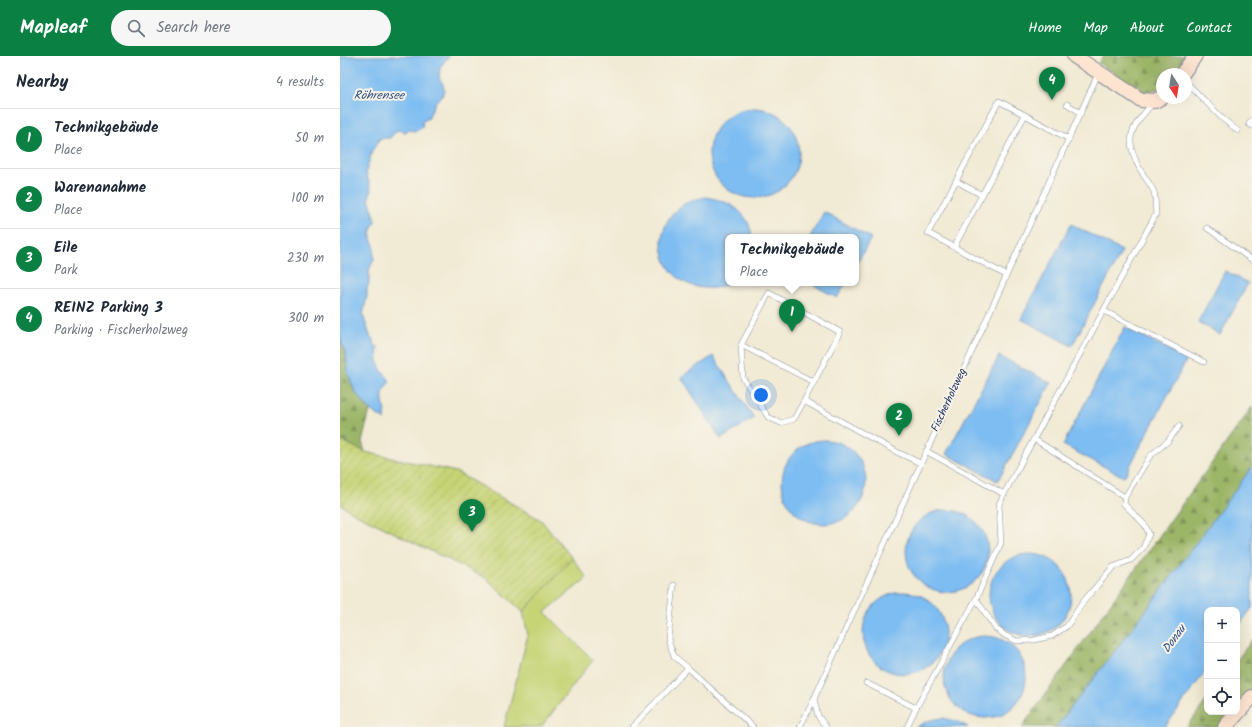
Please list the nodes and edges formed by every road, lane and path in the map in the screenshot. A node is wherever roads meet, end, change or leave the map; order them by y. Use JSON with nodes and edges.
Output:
{"nodes":[{"id":1,"x":1074,"y":56,"type":"edge"},
{"id":2,"x":1196,"y":56,"type":"edge"},
{"id":3,"x":1187,"y":68,"type":"edge"},
{"id":4,"x":1099,"y":73,"type":"junction"},
{"id":5,"x":1192,"y":88,"type":"edge"},
{"id":6,"x":1156,"y":99,"type":"edge"},
{"id":7,"x":1156,"y":101,"type":"edge"},
{"id":8,"x":1067,"y":104,"type":"dead end"},
{"id":9,"x":1081,"y":113,"type":"junction"},
{"id":10,"x":1025,"y":115,"type":"junction"},
{"id":11,"x":1252,"y":120,"type":"edge"},
{"id":12,"x":1252,"y":126,"type":"edge"},
{"id":13,"x":1238,"y":131,"type":"dead end"},
{"id":14,"x":1069,"y":139,"type":"junction"},
{"id":15,"x":956,"y":181,"type":"junction"},
{"id":16,"x":982,"y":195,"type":"junction"},
{"id":17,"x":1207,"y":228,"type":"dead end"},
{"id":18,"x":954,"y":247,"type":"junction"},
{"id":19,"x":1252,"y":260,"type":"edge"},
{"id":20,"x":1006,"y":275,"type":"junction"},
{"id":21,"x":1104,"y":311,"type":"junction"},
{"id":22,"x":741,"y":345,"type":"junction"},
{"id":23,"x":1204,"y":362,"type":"dead end"},
{"id":24,"x":814,"y":382,"type":"junction"},
{"id":25,"x":804,"y":401,"type":"junction"},
{"id":26,"x":1179,"y":426,"type":"dead end"},
{"id":27,"x":1034,"y":439,"type":"junction"},
{"id":28,"x":926,"y":451,"type":"junction"},
{"id":29,"x":920,"y":463,"type":"junction"},
{"id":30,"x":1004,"y":494,"type":"junction"},
{"id":31,"x":1125,"y":496,"type":"junction"},
{"id":32,"x":674,"y":585,"type":"dead end"},
{"id":33,"x":976,"y":599,"type":"junction"},
{"id":34,"x":688,"y":668,"type":"junction"},
{"id":35,"x":866,"y":683,"type":"dead end"},
{"id":36,"x":1252,"y":697,"type":"edge"},
{"id":37,"x":814,"y":699,"type":"junction"},
{"id":38,"x":916,"y":708,"type":"junction"},
{"id":39,"x":632,"y":727,"type":"edge"},
{"id":40,"x":753,"y":727,"type":"edge"},
{"id":41,"x":800,"y":727,"type":"edge"},
{"id":42,"x":826,"y":727,"type":"edge"},
{"id":43,"x":907,"y":727,"type":"edge"},
{"id":44,"x":1225,"y":727,"type":"edge"}],
"edges":[{"from":1,"to":4,"type":"street"},
{"from":2,"to":3,"type":"street"},
{"from":4,"to":6,"type":"street"},
{"from":4,"to":9,"type":"lane","name":"Fischerholzweg"},
{"from":5,"to":13,"type":"lane"},
{"from":7,"to":21,"type":"lane"},
{"from":8,"to":9,"type":"lane"},
{"from":9,"to":14,"type":"lane","name":"Fischerholzweg"},
{"from":10,"to":14,"type":"lane"},
{"from":10,"to":15,"type":"lane"},
{"from":10,"to":16,"type":"lane"},
{"from":11,"to":12,"type":"lane"},
{"from":14,"to":20,"type":"lane","name":"Fischerholzweg"},
{"from":15,"to":16,"type":"lane"},
{"from":15,"to":18,"type":"lane"},
{"from":16,"to":18,"type":"lane"},
{"from":17,"to":19,"type":"lane"},
{"from":18,"to":20,"type":"lane"},
{"from":20,"to":28,"type":"lane","name":"Fischerholzweg"},
{"from":21,"to":23,"type":"lane"},
{"from":21,"to":27,"type":"lane"},
{"from":22,"to":24,"type":"lane"},
{"from":22,"to":24,"type":"lane"},
{"from":22,"to":25,"type":"lane"},
{"from":24,"to":25,"type":"lane"},
{"from":25,"to":29,"type":"lane"},
{"from":26,"to":31,"type":"lane"},
{"from":27,"to":30,"type":"lane"},
{"from":27,"to":31,"type":"lane"},
{"from":28,"to":29,"type":"lane","name":"Fischerholzweg"},
{"from":28,"to":30,"type":"lane"},
{"from":29,"to":37,"type":"lane","name":"Fischerholzweg"},
{"from":30,"to":33,"type":"lane"},
{"from":31,"to":33,"type":"lane"},
{"from":32,"to":34,"type":"lane"},
{"from":33,"to":38,"type":"lane"},
{"from":34,"to":39,"type":"lane"},
{"from":34,"to":40,"type":"lane"},
{"from":35,"to":38,"type":"lane"},
{"from":36,"to":44,"type":"street"},
{"from":37,"to":41,"type":"lane","name":"Fischerholzweg"},
{"from":37,"to":42,"type":"lane"},
{"from":38,"to":43,"type":"lane"}]}
